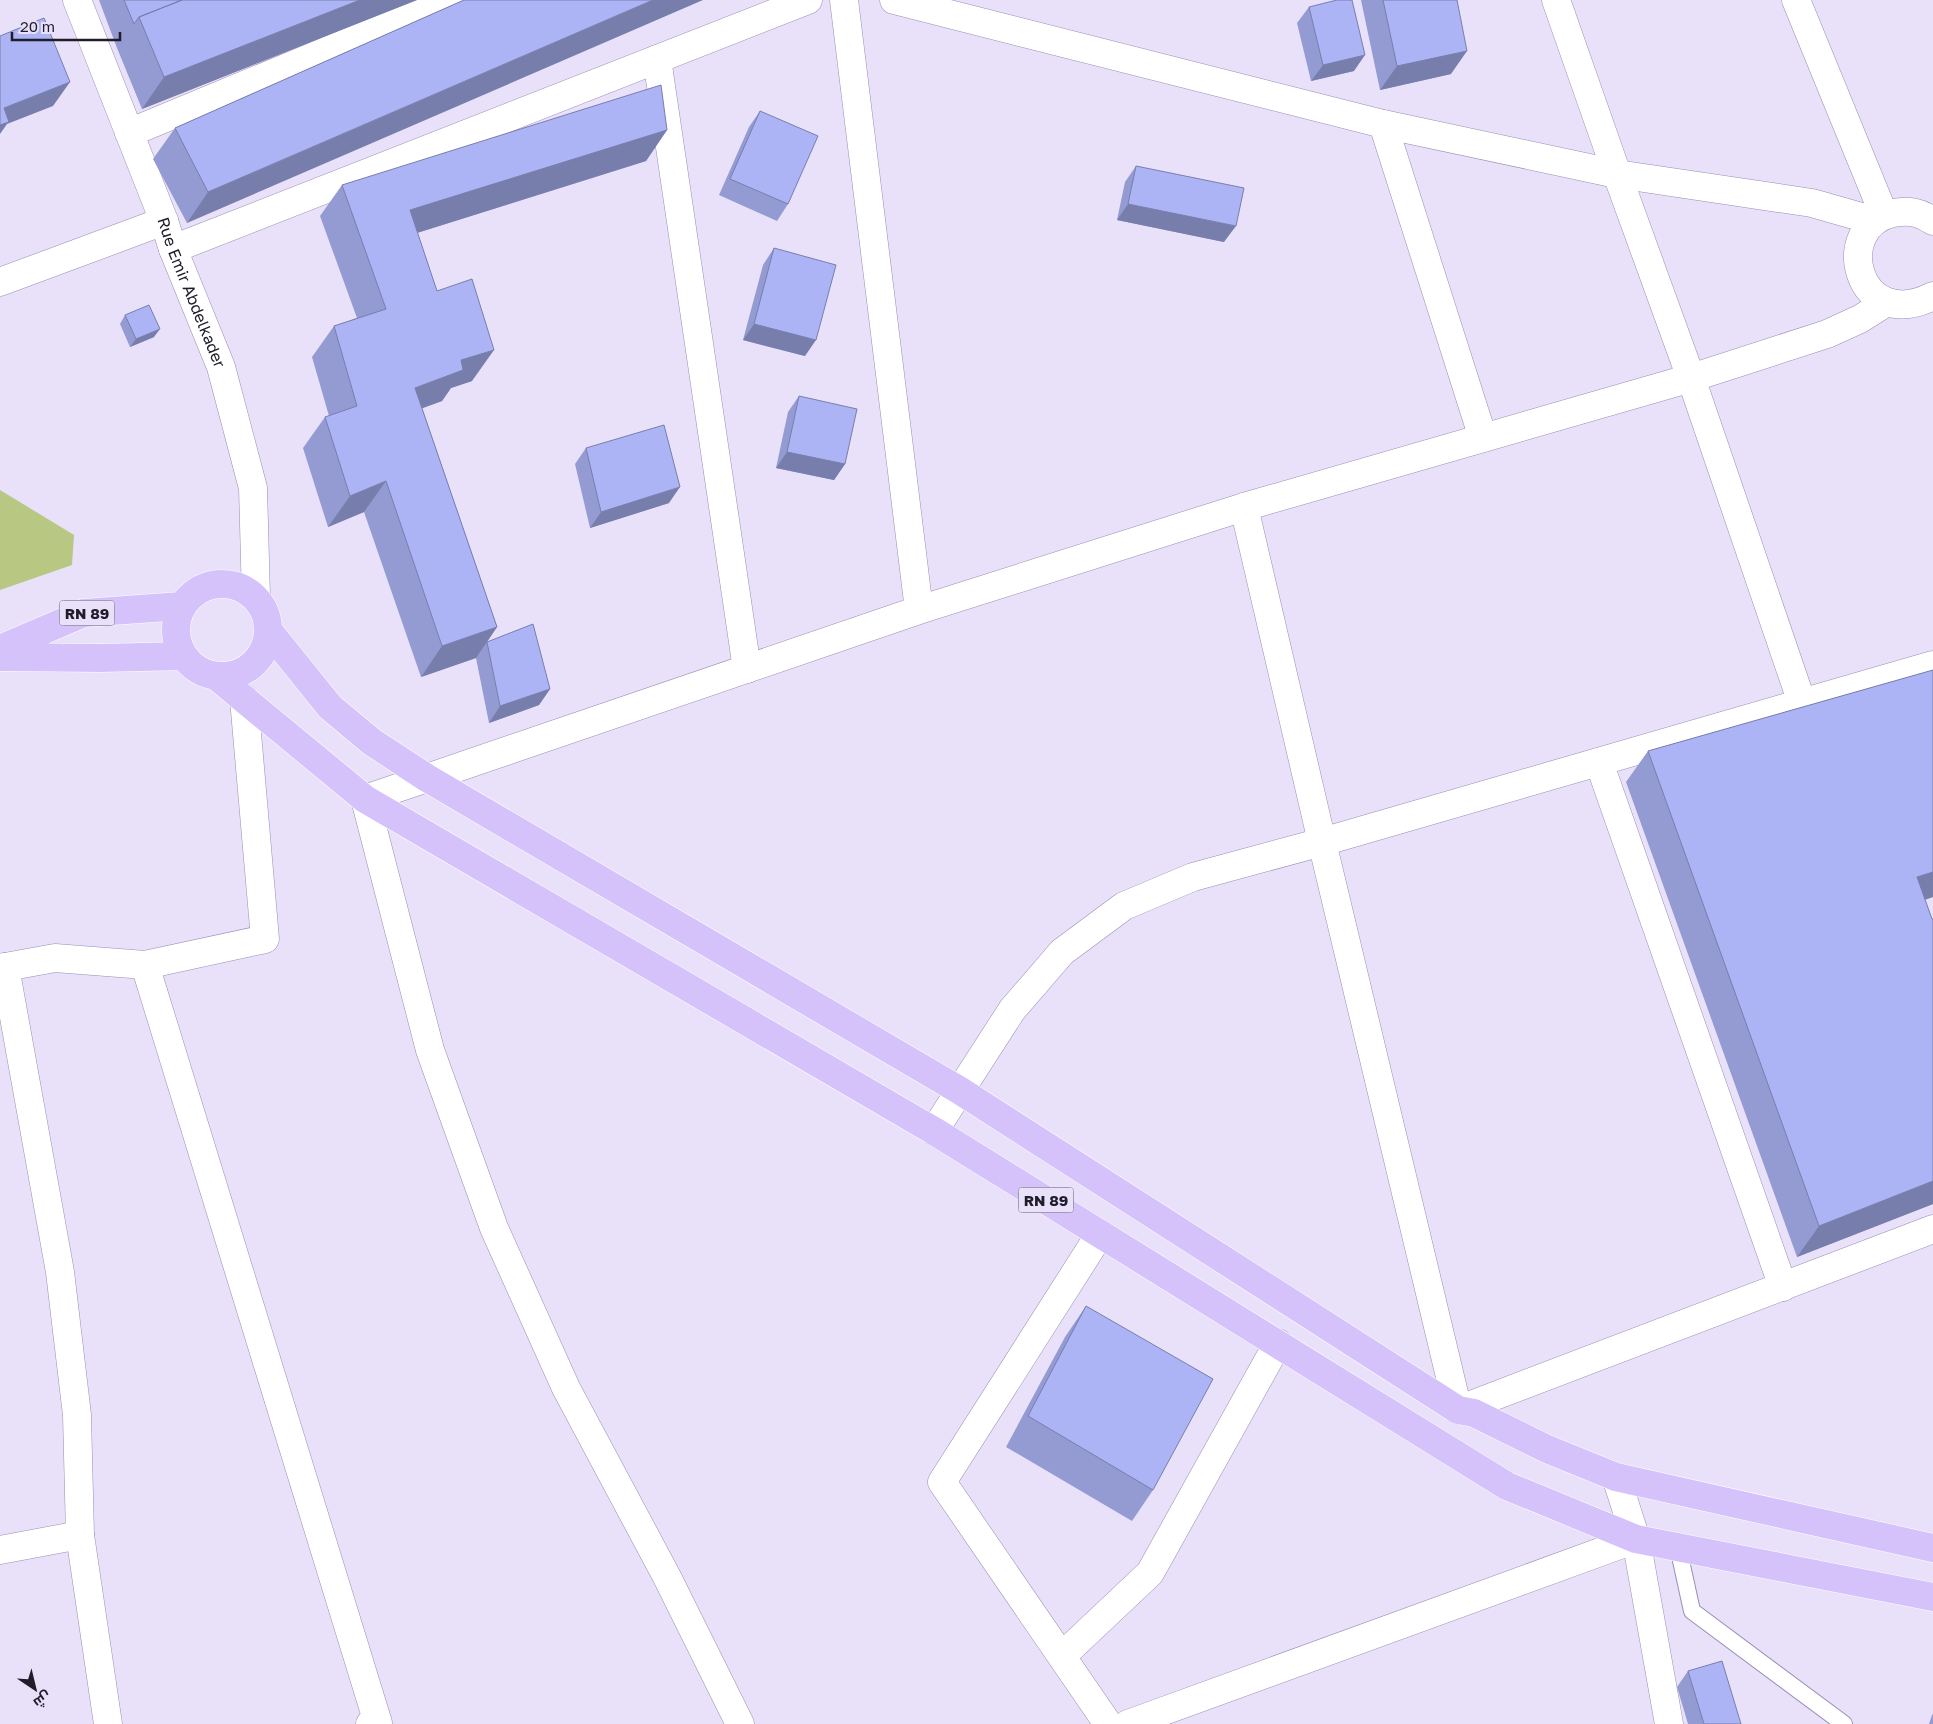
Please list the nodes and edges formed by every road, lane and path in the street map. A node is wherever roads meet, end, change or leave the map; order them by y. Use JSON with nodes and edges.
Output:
{"nodes":[{"id":1,"x":77,"y":0,"type":"edge"},
{"id":2,"x":449,"y":0,"type":"edge"},
{"id":3,"x":808,"y":0,"type":"edge"},
{"id":4,"x":844,"y":0,"type":"edge"},
{"id":5,"x":894,"y":0,"type":"edge"},
{"id":6,"x":1556,"y":0,"type":"edge"},
{"id":7,"x":1796,"y":0,"type":"edge"},
{"id":8,"x":657,"y":59,"type":"junction"},
{"id":9,"x":1383,"y":124,"type":"junction"},
{"id":10,"x":129,"y":132,"type":"junction"},
{"id":11,"x":1617,"y":174,"type":"junction"},
{"id":12,"x":1930,"y":215,"type":"edge"},
{"id":13,"x":1880,"y":218,"type":"junction"},
{"id":14,"x":164,"y":221,"type":"junction"},
{"id":15,"x":173,"y":249,"type":"junction"},
{"id":16,"x":0,"y":282,"type":"edge"},
{"id":17,"x":1933,"y":296,"type":"edge"},
{"id":18,"x":1887,"y":302,"type":"junction"},
{"id":19,"x":1691,"y":378,"type":"junction"},
{"id":20,"x":1483,"y":438,"type":"junction"},
{"id":21,"x":1244,"y":507,"type":"junction"},
{"id":22,"x":256,"y":597,"type":"junction"},
{"id":23,"x":181,"y":606,"type":"junction"},
{"id":24,"x":919,"y":610,"type":"junction"},
{"id":25,"x":268,"y":630,"type":"junction"},
{"id":26,"x":0,"y":649,"type":"edge"},
{"id":27,"x":183,"y":656,"type":"junction"},
{"id":28,"x":0,"y":657,"type":"edge"},
{"id":29,"x":1933,"y":665,"type":"edge"},
{"id":30,"x":747,"y":669,"type":"junction"},
{"id":31,"x":216,"y":676,"type":"junction"},
{"id":32,"x":244,"y":699,"type":"junction"},
{"id":33,"x":1802,"y":703,"type":"junction"},
{"id":34,"x":1599,"y":762,"type":"junction"},
{"id":35,"x":427,"y":778,"type":"junction"},
{"id":36,"x":365,"y":799,"type":"junction"},
{"id":37,"x":1322,"y":842,"type":"junction"},
{"id":38,"x":145,"y":965,"type":"junction"},
{"id":39,"x":2,"y":968,"type":"edge"},
{"id":40,"x":959,"y":1090,"type":"junction"},
{"id":41,"x":934,"y":1131,"type":"junction"},
{"id":42,"x":1933,"y":1229,"type":"edge"},
{"id":43,"x":1100,"y":1234,"type":"junction"},
{"id":44,"x":1783,"y":1286,"type":"junction"},
{"id":45,"x":1278,"y":1343,"type":"junction"},
{"id":46,"x":1458,"y":1410,"type":"junction"},
{"id":47,"x":1616,"y":1476,"type":"junction"},
{"id":48,"x":80,"y":1535,"type":"junction"},
{"id":49,"x":1636,"y":1539,"type":"junction"},
{"id":50,"x":1678,"y":1547,"type":"junction"},
{"id":51,"x":1933,"y":1548,"type":"edge"},
{"id":52,"x":0,"y":1550,"type":"edge"},
{"id":53,"x":1933,"y":1597,"type":"edge"},
{"id":54,"x":1062,"y":1656,"type":"junction"},
{"id":55,"x":108,"y":1724,"type":"edge"},
{"id":56,"x":376,"y":1724,"type":"edge"},
{"id":57,"x":740,"y":1724,"type":"edge"},
{"id":58,"x":1108,"y":1724,"type":"edge"},
{"id":59,"x":1128,"y":1724,"type":"edge"},
{"id":60,"x":1669,"y":1724,"type":"edge"},
{"id":61,"x":1844,"y":1724,"type":"edge"}],
"edges":[{"from":1,"to":10,"type":"street","name":"Rue Emir Abdelkader"},
{"from":2,"to":10,"type":"street"},
{"from":3,"to":8,"type":"street"},
{"from":4,"to":24,"type":"street"},
{"from":5,"to":9,"type":"street"},
{"from":6,"to":11,"type":"street"},
{"from":7,"to":13,"type":"street"},
{"from":8,"to":15,"type":"street"},
{"from":8,"to":30,"type":"street"},
{"from":9,"to":11,"type":"street"},
{"from":9,"to":20,"type":"street"},
{"from":10,"to":14,"type":"street","name":"Rue Emir Abdelkader"},
{"from":11,"to":13,"type":"street"},
{"from":11,"to":19,"type":"street"},
{"from":12,"to":13,"type":"street"},
{"from":13,"to":18,"type":"street"},
{"from":14,"to":15,"type":"street","name":"Rue Emir Abdelkader"},
{"from":14,"to":16,"type":"street"},
{"from":15,"to":22,"type":"street","name":"Rue Emir Abdelkader"},
{"from":17,"to":18,"type":"street"},
{"from":18,"to":19,"type":"street"},
{"from":19,"to":20,"type":"street"},
{"from":19,"to":33,"type":"street"},
{"from":20,"to":21,"type":"street"},
{"from":21,"to":24,"type":"street"},
{"from":21,"to":37,"type":"street"},
{"from":22,"to":23,"type":"main road"},
{"from":22,"to":25,"type":"main road"},
{"from":23,"to":26,"type":"main road","number":"RN 89"},
{"from":23,"to":27,"type":"main road"},
{"from":24,"to":30,"type":"street"},
{"from":25,"to":31,"type":"main road"},
{"from":25,"to":35,"type":"main road","number":"RN 89"},
{"from":27,"to":28,"type":"main road"},
{"from":27,"to":31,"type":"main road"},
{"from":29,"to":33,"type":"street"},
{"from":30,"to":35,"type":"street"},
{"from":31,"to":32,"type":"main road","number":"RN 89"},
{"from":32,"to":36,"type":"main road","number":"RN 89"},
{"from":32,"to":38,"type":"street"},
{"from":33,"to":34,"type":"street"},
{"from":34,"to":37,"type":"street"},
{"from":34,"to":44,"type":"street"},
{"from":35,"to":36,"type":"street"},
{"from":35,"to":40,"type":"main road","number":"RN 89"},
{"from":36,"to":41,"type":"main road","number":"RN 89"},
{"from":36,"to":57,"type":"street"},
{"from":37,"to":40,"type":"street"},
{"from":37,"to":46,"type":"street"},
{"from":38,"to":39,"type":"street"},
{"from":38,"to":56,"type":"street"},
{"from":39,"to":48,"type":"street"},
{"from":40,"to":41,"type":"street"},
{"from":40,"to":46,"type":"main road","number":"RN 89"},
{"from":41,"to":43,"type":"main road","number":"RN 89"},
{"from":42,"to":44,"type":"street"},
{"from":43,"to":45,"type":"main road","number":"RN 89"},
{"from":43,"to":54,"type":"street"},
{"from":44,"to":46,"type":"street"},
{"from":45,"to":49,"type":"main road","number":"RN 89"},
{"from":45,"to":54,"type":"street"},
{"from":46,"to":47,"type":"main road","number":"RN 89"},
{"from":47,"to":49,"type":"street"},
{"from":47,"to":51,"type":"main road","number":"RN 89"},
{"from":48,"to":52,"type":"street"},
{"from":48,"to":55,"type":"street"},
{"from":49,"to":50,"type":"main road","number":"RN 89"},
{"from":49,"to":59,"type":"street"},
{"from":49,"to":60,"type":"street"},
{"from":50,"to":53,"type":"main road","number":"RN 89"},
{"from":50,"to":61,"type":"lane"},
{"from":54,"to":58,"type":"street"}]}
